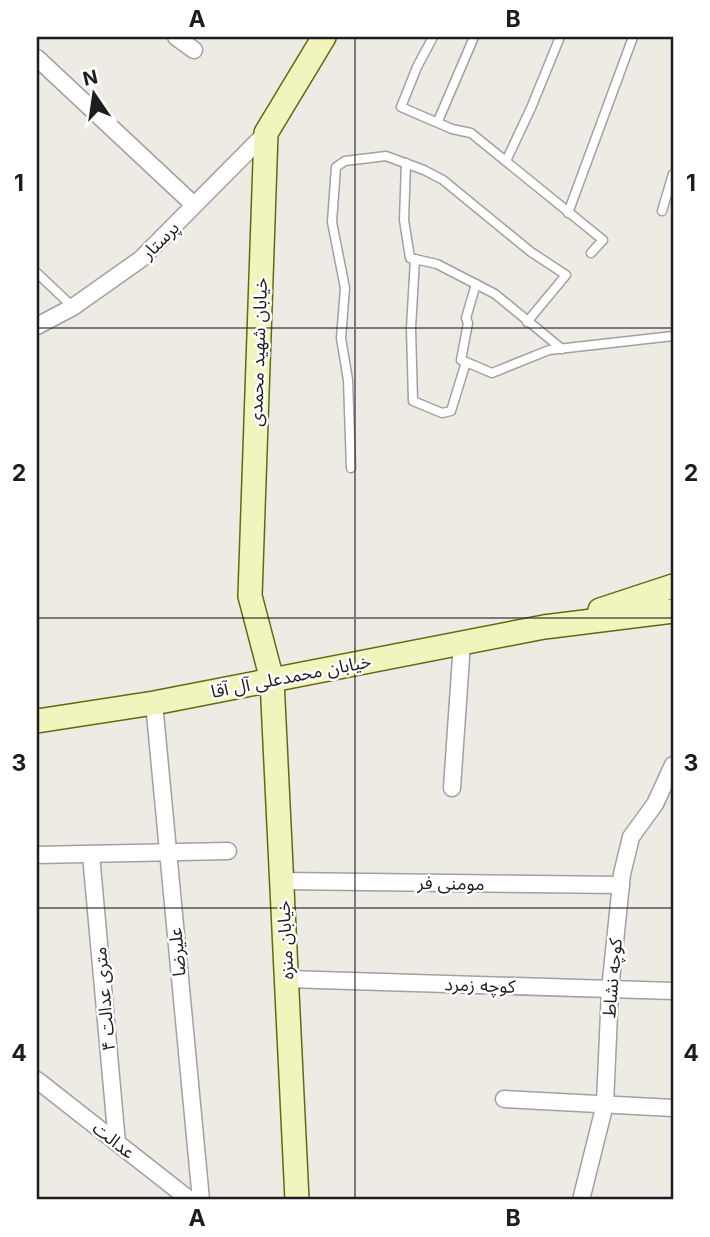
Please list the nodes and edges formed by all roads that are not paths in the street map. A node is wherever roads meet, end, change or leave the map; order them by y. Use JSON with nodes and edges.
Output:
{"nodes":[{"id":1,"x":176,"y":37,"type":"edge"},
{"id":2,"x":324,"y":37,"type":"edge"},
{"id":3,"x":433,"y":37,"type":"edge"},
{"id":4,"x":474,"y":37,"type":"edge"},
{"id":5,"x":560,"y":37,"type":"edge"},
{"id":6,"x":632,"y":37,"type":"edge"},
{"id":7,"x":194,"y":50,"type":"dead end"},
{"id":8,"x":37,"y":58,"type":"edge"},
{"id":9,"x":438,"y":121,"type":"junction"},
{"id":10,"x":266,"y":133,"type":"junction"},
{"id":11,"x":506,"y":161,"type":"junction"},
{"id":12,"x":406,"y":163,"type":"junction"},
{"id":13,"x":673,"y":174,"type":"edge"},
{"id":14,"x":194,"y":205,"type":"junction"},
{"id":15,"x":662,"y":211,"type":"dead end"},
{"id":16,"x":568,"y":213,"type":"junction"},
{"id":17,"x":591,"y":253,"type":"dead end"},
{"id":18,"x":415,"y":259,"type":"junction"},
{"id":19,"x":37,"y":273,"type":"edge"},
{"id":20,"x":476,"y":284,"type":"junction"},
{"id":21,"x":73,"y":307,"type":"junction"},
{"id":22,"x":527,"y":322,"type":"junction"},
{"id":23,"x":37,"y":326,"type":"edge"},
{"id":24,"x":673,"y":336,"type":"edge"},
{"id":25,"x":562,"y":349,"type":"junction"},
{"id":26,"x":466,"y":362,"type":"junction"},
{"id":27,"x":351,"y":468,"type":"dead end"},
{"id":28,"x":673,"y":586,"type":"edge"},
{"id":29,"x":673,"y":611,"type":"edge"},
{"id":30,"x":544,"y":627,"type":"junction"},
{"id":31,"x":462,"y":643,"type":"junction"},
{"id":32,"x":272,"y":680,"type":"junction"},
{"id":33,"x":154,"y":703,"type":"junction"},
{"id":34,"x":37,"y":721,"type":"edge"},
{"id":35,"x":673,"y":765,"type":"edge"},
{"id":36,"x":452,"y":788,"type":"dead end"},
{"id":37,"x":228,"y":851,"type":"dead end"},
{"id":38,"x":168,"y":854,"type":"junction"},
{"id":39,"x":37,"y":855,"type":"edge"},
{"id":40,"x":90,"y":855,"type":"junction"},
{"id":41,"x":282,"y":881,"type":"junction"},
{"id":42,"x":621,"y":885,"type":"junction"},
{"id":43,"x":287,"y":979,"type":"junction"},
{"id":44,"x":610,"y":990,"type":"junction"},
{"id":45,"x":673,"y":991,"type":"edge"},
{"id":46,"x":37,"y":1080,"type":"edge"},
{"id":47,"x":504,"y":1099,"type":"dead end"},
{"id":48,"x":605,"y":1104,"type":"junction"},
{"id":49,"x":673,"y":1108,"type":"edge"},
{"id":50,"x":117,"y":1143,"type":"junction"},
{"id":51,"x":190,"y":1200,"type":"edge"},
{"id":52,"x":201,"y":1200,"type":"edge"},
{"id":53,"x":298,"y":1200,"type":"edge"},
{"id":54,"x":581,"y":1200,"type":"edge"}],
"edges":[{"from":1,"to":7,"type":"street"},
{"from":2,"to":10,"type":"street","name":"خیابان شهید محمدی"},
{"from":3,"to":9,"type":"lane"},
{"from":4,"to":9,"type":"lane"},
{"from":5,"to":11,"type":"lane"},
{"from":6,"to":16,"type":"lane"},
{"from":8,"to":14,"type":"street"},
{"from":9,"to":11,"type":"lane"},
{"from":10,"to":14,"type":"street","name":"پرستار"},
{"from":10,"to":32,"type":"street","name":"خیابان شهید محمدی"},
{"from":11,"to":16,"type":"lane"},
{"from":12,"to":18,"type":"lane"},
{"from":12,"to":22,"type":"lane"},
{"from":12,"to":27,"type":"lane"},
{"from":13,"to":15,"type":"lane"},
{"from":14,"to":21,"type":"street","name":"پرستار"},
{"from":16,"to":17,"type":"lane"},
{"from":18,"to":20,"type":"lane"},
{"from":18,"to":26,"type":"lane"},
{"from":19,"to":21,"type":"lane"},
{"from":20,"to":22,"type":"lane"},
{"from":20,"to":26,"type":"lane"},
{"from":21,"to":23,"type":"street","name":"پرستار"},
{"from":22,"to":25,"type":"lane"},
{"from":24,"to":25,"type":"lane"},
{"from":25,"to":26,"type":"lane"},
{"from":28,"to":30,"type":"street","name":"خیابان محمدعلی آل آقا"},
{"from":29,"to":30,"type":"street","name":"خیابان محمدعلی آل آقا"},
{"from":30,"to":31,"type":"street","name":"خیابان محمدعلی آل آقا"},
{"from":31,"to":32,"type":"street","name":"خیابان محمدعلی آل آقا"},
{"from":31,"to":36,"type":"street"},
{"from":32,"to":33,"type":"street","name":"خیابان محمدعلی آل آقا"},
{"from":32,"to":41,"type":"street","name":"خیابان منزه"},
{"from":33,"to":34,"type":"street","name":"خیابان محمدعلی آل آقا"},
{"from":33,"to":38,"type":"street","name":"علیرضا"},
{"from":35,"to":42,"type":"street","name":"کوچه نشاط"},
{"from":37,"to":38,"type":"street"},
{"from":38,"to":40,"type":"street"},
{"from":38,"to":52,"type":"street","name":"علیرضا"},
{"from":39,"to":40,"type":"street"},
{"from":40,"to":50,"type":"street","name":"۴ متری عدالت"},
{"from":41,"to":42,"type":"street","name":"مومنی فر"},
{"from":41,"to":43,"type":"street","name":"خیابان منزه"},
{"from":42,"to":44,"type":"street","name":"کوچه نشاط"},
{"from":43,"to":44,"type":"street","name":"کوچه زمرد"},
{"from":43,"to":53,"type":"street","name":"خیابان منزه"},
{"from":44,"to":45,"type":"street","name":"کوچه زمرد"},
{"from":44,"to":48,"type":"street","name":"کوچه نشاط"},
{"from":46,"to":50,"type":"street","name":"عدالت"},
{"from":47,"to":48,"type":"street"},
{"from":48,"to":49,"type":"street"},
{"from":48,"to":54,"type":"street","name":"کوچه نشاط"},
{"from":50,"to":51,"type":"street","name":"عدالت"}]}
